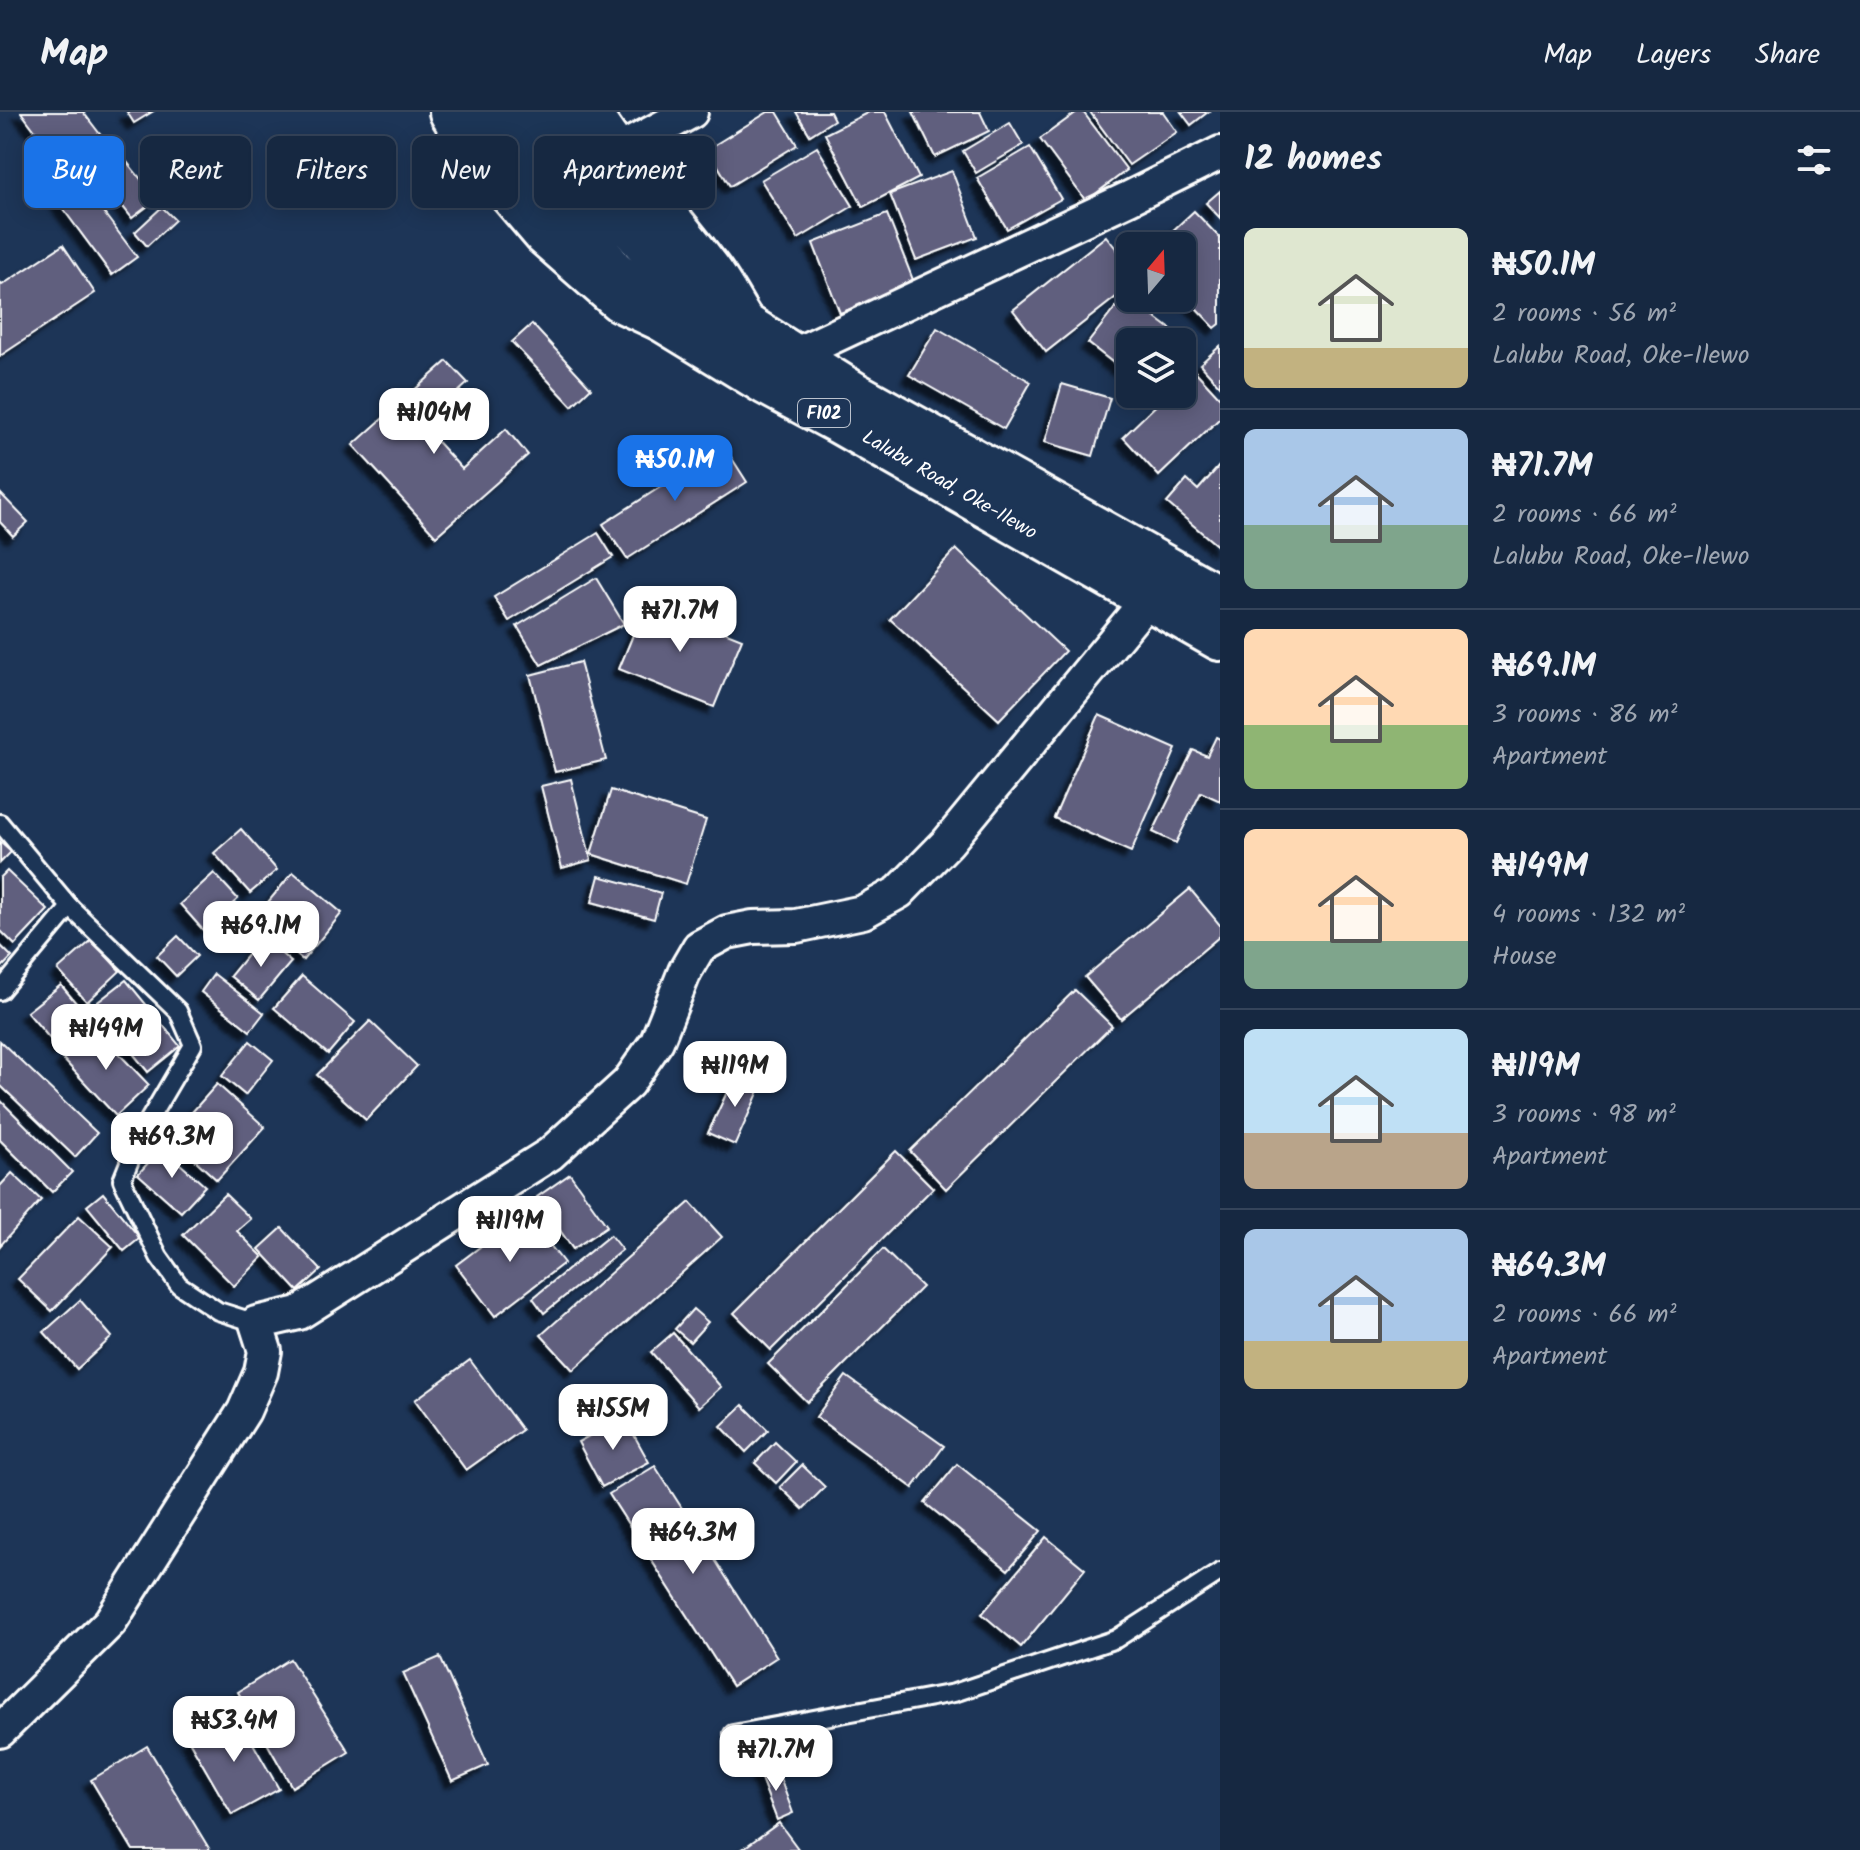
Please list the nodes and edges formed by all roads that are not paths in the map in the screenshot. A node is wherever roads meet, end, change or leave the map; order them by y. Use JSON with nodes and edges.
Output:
{"nodes":[{"id":1,"x":452,"y":112,"type":"edge"},
{"id":2,"x":494,"y":112,"type":"edge"},
{"id":3,"x":541,"y":112,"type":"edge"},
{"id":4,"x":587,"y":112,"type":"edge"},
{"id":5,"x":691,"y":112,"type":"edge"},
{"id":6,"x":603,"y":136,"type":"edge"},
{"id":7,"x":646,"y":136,"type":"edge"},
{"id":8,"x":1220,"y":153,"type":"edge"},
{"id":9,"x":659,"y":208,"type":"edge"},
{"id":10,"x":661,"y":318,"type":"junction"},
{"id":11,"x":742,"y":324,"type":"junction"},
{"id":12,"x":792,"y":356,"type":"junction"},
{"id":13,"x":1149,"y":598,"type":"junction"},
{"id":14,"x":1220,"y":599,"type":"edge"},
{"id":15,"x":1220,"y":638,"type":"edge"},
{"id":16,"x":0,"y":823,"type":"edge"},
{"id":17,"x":70,"y":907,"type":"junction"},
{"id":18,"x":0,"y":991,"type":"edge"},
{"id":19,"x":256,"y":1323,"type":"junction"},
{"id":20,"x":1220,"y":1572,"type":"edge"},
{"id":21,"x":0,"y":1731,"type":"edge"},
{"id":22,"x":733,"y":1734,"type":"dead end"}],
"edges":[{"from":1,"to":10,"type":"main road"},
{"from":2,"to":10,"type":"main road","name":"Lalubu Road, Oke-Ilewo","number":"F102"},
{"from":3,"to":11,"type":"main road","name":"Lalubu Road, Oke-Ilewo","number":"F102"},
{"from":4,"to":6,"type":"main road"},
{"from":5,"to":7,"type":"street"},
{"from":8,"to":12,"type":"street"},
{"from":9,"to":11,"type":"main road"},
{"from":10,"to":13,"type":"main road","name":"Lalubu Road, Oke-Ilewo","number":"F102"},
{"from":11,"to":12,"type":"main road","name":"Lalubu Road, Oke-Ilewo","number":"F102"},
{"from":12,"to":14,"type":"main road","name":"Lalubu Road, Oke-Ilewo","number":"F102"},
{"from":13,"to":15,"type":"main road","name":"Lalubu Road, Oke-Ilewo","number":"F102"},
{"from":13,"to":19,"type":"street"},
{"from":16,"to":17,"type":"lane"},
{"from":17,"to":18,"type":"lane"},
{"from":17,"to":19,"type":"lane"},
{"from":19,"to":21,"type":"street"},
{"from":20,"to":22,"type":"lane"}]}
